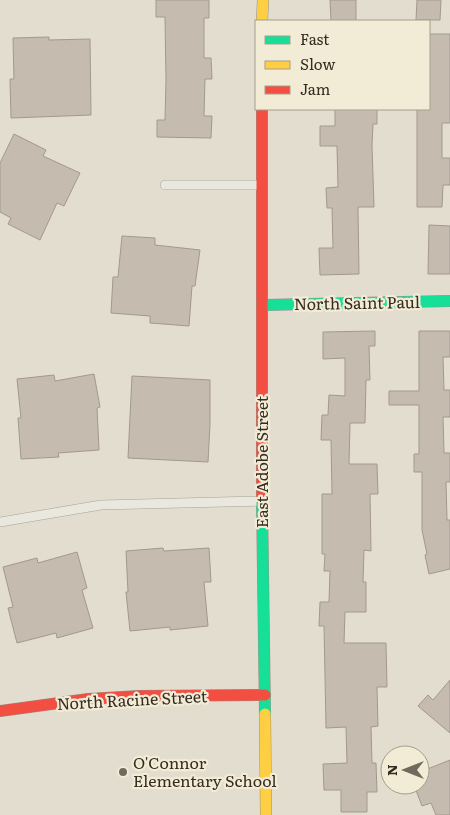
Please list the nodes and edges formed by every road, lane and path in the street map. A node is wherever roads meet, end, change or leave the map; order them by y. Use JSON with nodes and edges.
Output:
{"nodes":[{"id":1,"x":262,"y":0,"type":"edge"},
{"id":2,"x":262,"y":20,"type":"edge"},
{"id":3,"x":262,"y":110,"type":"edge"},
{"id":4,"x":165,"y":185,"type":"dead end"},
{"id":5,"x":261,"y":186,"type":"junction"},
{"id":6,"x":450,"y":301,"type":"edge"},
{"id":7,"x":263,"y":305,"type":"junction"},
{"id":8,"x":262,"y":500,"type":"junction"},
{"id":9,"x":0,"y":522,"type":"edge"},
{"id":10,"x":265,"y":695,"type":"junction"},
{"id":11,"x":0,"y":711,"type":"edge"},
{"id":12,"x":266,"y":815,"type":"edge"}],
"edges":[{"from":1,"to":2,"type":"street"},
{"from":3,"to":5,"type":"street","name":"East Adobe Street"},
{"from":4,"to":5,"type":"lane"},
{"from":5,"to":7,"type":"street","name":"East Adobe Street"},
{"from":6,"to":7,"type":"street","name":"North Saint Paul"},
{"from":7,"to":8,"type":"street","name":"East Adobe Street"},
{"from":8,"to":9,"type":"lane"},
{"from":8,"to":10,"type":"street","name":"East Adobe Street"},
{"from":10,"to":11,"type":"street","name":"North Racine Street"},
{"from":10,"to":12,"type":"street","name":"East Adobe Street"}]}
